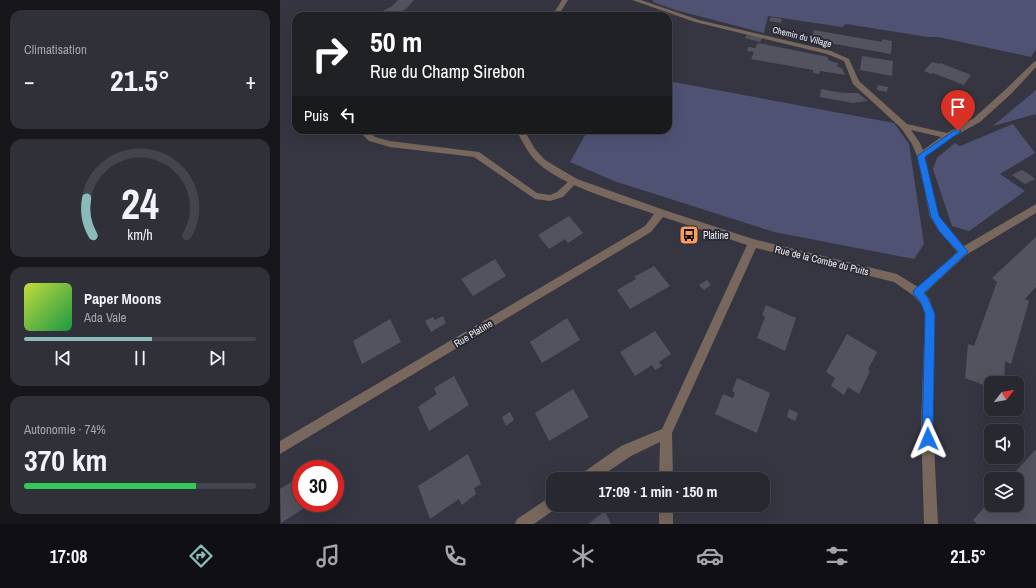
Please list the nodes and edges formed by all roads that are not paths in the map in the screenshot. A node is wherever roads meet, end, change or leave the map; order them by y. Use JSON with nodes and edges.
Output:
{"nodes":[{"id":1,"x":565,"y":0,"type":"edge"},
{"id":2,"x":638,"y":1,"type":"edge"},
{"id":3,"x":558,"y":12,"type":"edge"},
{"id":4,"x":670,"y":12,"type":"edge"},
{"id":5,"x":672,"y":13,"type":"edge"},
{"id":6,"x":1036,"y":63,"type":"edge"},
{"id":7,"x":904,"y":126,"type":"junction"},
{"id":8,"x":366,"y":134,"type":"edge"},
{"id":9,"x":522,"y":134,"type":"edge"},
{"id":10,"x":948,"y":136,"type":"junction"},
{"id":11,"x":921,"y":156,"type":"junction"},
{"id":12,"x":574,"y":181,"type":"junction"},
{"id":13,"x":1036,"y":208,"type":"edge"},
{"id":14,"x":661,"y":213,"type":"junction"},
{"id":15,"x":753,"y":243,"type":"junction"},
{"id":16,"x":963,"y":252,"type":"junction"},
{"id":17,"x":918,"y":293,"type":"junction"},
{"id":18,"x":666,"y":433,"type":"junction"},
{"id":19,"x":280,"y":448,"type":"edge"},
{"id":20,"x":596,"y":472,"type":"edge"},
{"id":21,"x":666,"y":472,"type":"edge"},
{"id":22,"x":546,"y":507,"type":"edge"},
{"id":23,"x":666,"y":512,"type":"edge"},
{"id":24,"x":522,"y":524,"type":"edge"},
{"id":25,"x":666,"y":524,"type":"edge"},
{"id":26,"x":930,"y":524,"type":"edge"}],
"edges":[{"from":1,"to":3,"type":"street"},
{"from":2,"to":4,"type":"street","name":"Chemin du Village"},
{"from":5,"to":7,"type":"street","name":"Chemin du Village"},
{"from":6,"to":10,"type":"street"},
{"from":7,"to":10,"type":"street"},
{"from":7,"to":11,"type":"street","name":"Chemin du Village"},
{"from":8,"to":12,"type":"street"},
{"from":9,"to":12,"type":"street","name":"Rue de la Combe du Puits"},
{"from":10,"to":11,"type":"street"},
{"from":11,"to":16,"type":"street","name":"Chemin du Village"},
{"from":12,"to":14,"type":"street","name":"Rue de la Combe du Puits"},
{"from":13,"to":16,"type":"street"},
{"from":14,"to":15,"type":"street","name":"Rue de la Combe du Puits"},
{"from":14,"to":19,"type":"street","name":"Rue Platine"},
{"from":15,"to":17,"type":"street","name":"Rue de la Combe du Puits"},
{"from":15,"to":18,"type":"street"},
{"from":16,"to":17,"type":"street"},
{"from":17,"to":26,"type":"street","name":"Rue de la Combe du Puits"},
{"from":18,"to":20,"type":"street"},
{"from":18,"to":21,"type":"street"},
{"from":22,"to":24,"type":"street"},
{"from":23,"to":25,"type":"street"}]}
